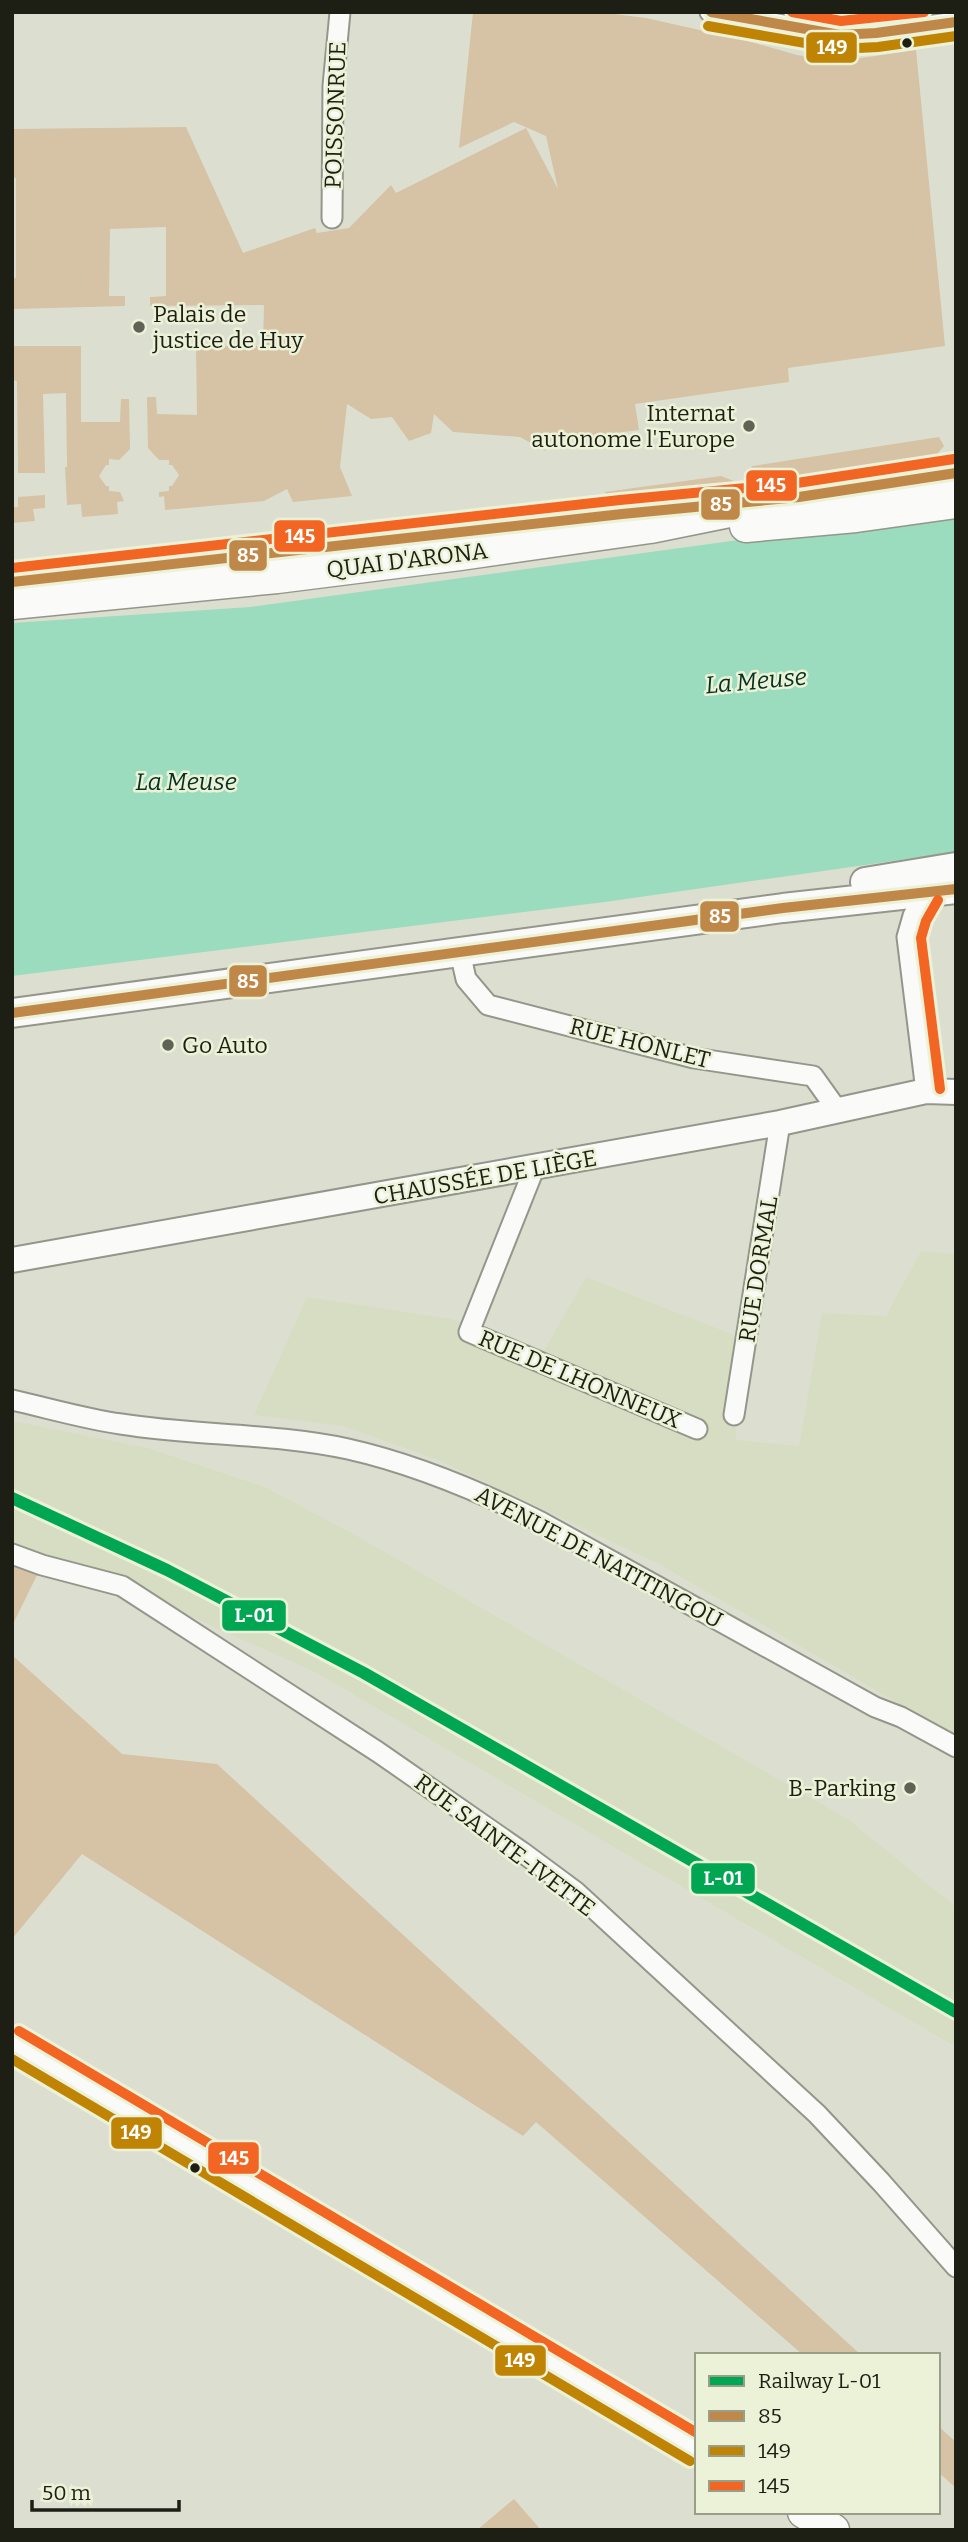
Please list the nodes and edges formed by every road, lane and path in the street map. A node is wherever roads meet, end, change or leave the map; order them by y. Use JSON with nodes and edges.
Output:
{"nodes":[{"id":1,"x":340,"y":12,"type":"edge"},
{"id":2,"x":710,"y":12,"type":"edge"},
{"id":3,"x":956,"y":22,"type":"edge"},
{"id":4,"x":332,"y":218,"type":"dead end"},
{"id":5,"x":956,"y":473,"type":"edge"},
{"id":6,"x":799,"y":497,"type":"junction"},
{"id":7,"x":956,"y":502,"type":"edge"},
{"id":8,"x":650,"y":527,"type":"junction"},
{"id":9,"x":12,"y":582,"type":"edge"},
{"id":10,"x":12,"y":603,"type":"edge"},
{"id":11,"x":956,"y":867,"type":"edge"},
{"id":12,"x":956,"y":889,"type":"edge"},
{"id":13,"x":926,"y":893,"type":"junction"},
{"id":14,"x":799,"y":906,"type":"junction"},
{"id":15,"x":460,"y":952,"type":"junction"},
{"id":16,"x":12,"y":1013,"type":"edge"},
{"id":17,"x":926,"y":1091,"type":"junction"},
{"id":18,"x":956,"y":1092,"type":"edge"},
{"id":19,"x":838,"y":1111,"type":"junction"},
{"id":20,"x":780,"y":1123,"type":"junction"},
{"id":21,"x":534,"y":1169,"type":"junction"},
{"id":22,"x":12,"y":1259,"type":"edge"},
{"id":23,"x":12,"y":1400,"type":"edge"},
{"id":24,"x":734,"y":1415,"type":"dead end"},
{"id":25,"x":697,"y":1429,"type":"dead end"},
{"id":26,"x":12,"y":1554,"type":"edge"},
{"id":27,"x":956,"y":1747,"type":"edge"},
{"id":28,"x":12,"y":2043,"type":"edge"},
{"id":29,"x":956,"y":2267,"type":"edge"},
{"id":30,"x":695,"y":2448,"type":"edge"},
{"id":31,"x":807,"y":2514,"type":"edge"},
{"id":32,"x":833,"y":2530,"type":"edge"}],
"edges":[{"from":1,"to":4,"type":"street","name":"POISSONRUE"},
{"from":2,"to":3,"type":"street"},
{"from":5,"to":6,"type":"main road","name":"QUAI D'ARONA"},
{"from":6,"to":8,"type":"main road","name":"QUAI D'ARONA"},
{"from":6,"to":9,"type":"main road","name":"QUAI D'ARONA"},
{"from":7,"to":8,"type":"main road"},
{"from":8,"to":10,"type":"main road","name":"QUAI D'ARONA"},
{"from":11,"to":14,"type":"main road"},
{"from":12,"to":13,"type":"main road"},
{"from":13,"to":14,"type":"main road"},
{"from":13,"to":17,"type":"street"},
{"from":14,"to":15,"type":"main road"},
{"from":15,"to":16,"type":"main road"},
{"from":15,"to":19,"type":"street","name":"RUE HONLET"},
{"from":17,"to":18,"type":"street","name":"CHAUSSÉE DE LIÈGE"},
{"from":17,"to":19,"type":"street","name":"CHAUSSÉE DE LIÈGE"},
{"from":19,"to":20,"type":"street","name":"CHAUSSÉE DE LIÈGE"},
{"from":20,"to":21,"type":"street","name":"CHAUSSÉE DE LIÈGE"},
{"from":20,"to":24,"type":"street","name":"RUE DORMAL"},
{"from":21,"to":22,"type":"street","name":"CHAUSSÉE DE LIÈGE"},
{"from":21,"to":25,"type":"street","name":"RUE DE LHONNEUX"},
{"from":23,"to":27,"type":"street","name":"AVENUE DE NATITINGOU"},
{"from":26,"to":29,"type":"street","name":"RUE SAINTE-IVETTE"},
{"from":28,"to":30,"type":"main road"},
{"from":31,"to":32,"type":"main road"}]}
